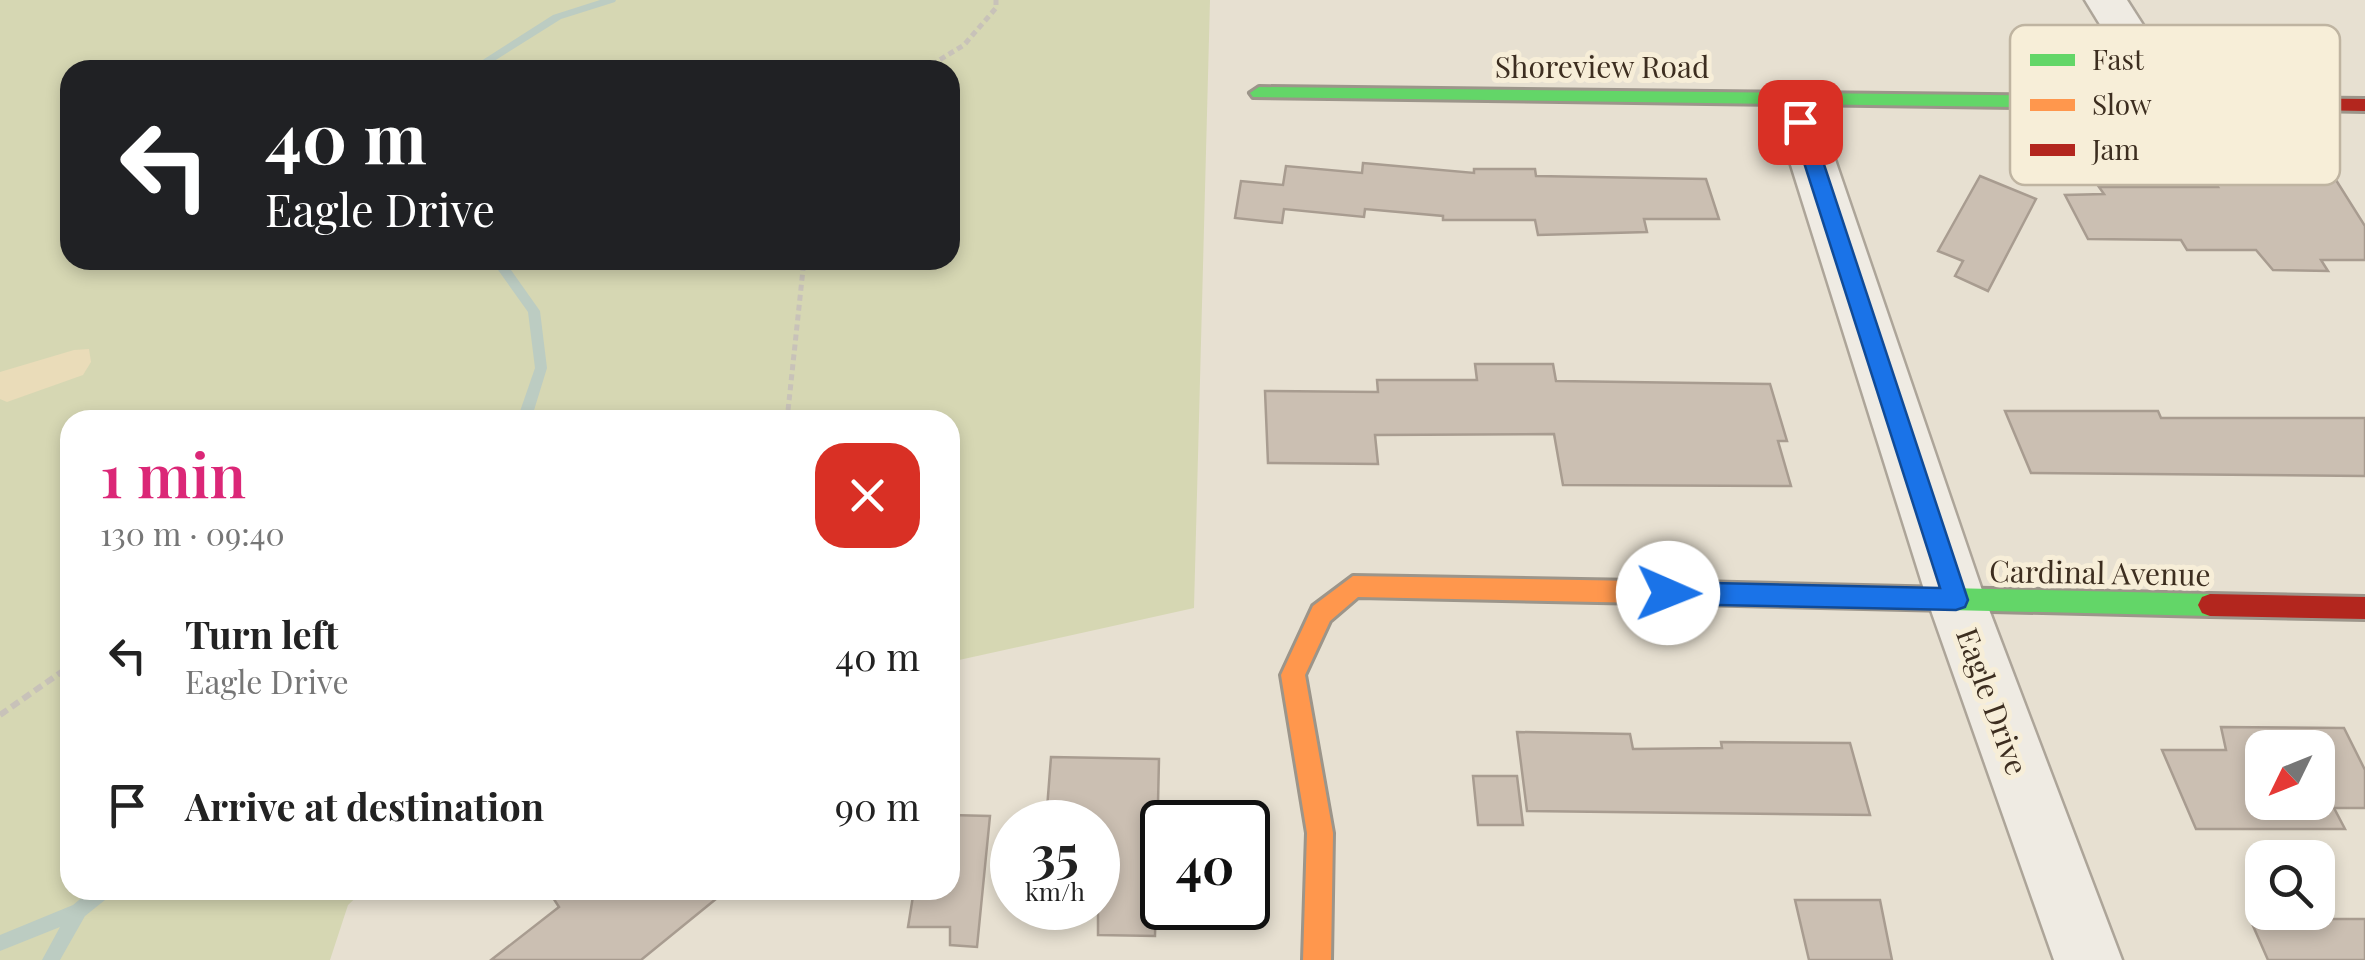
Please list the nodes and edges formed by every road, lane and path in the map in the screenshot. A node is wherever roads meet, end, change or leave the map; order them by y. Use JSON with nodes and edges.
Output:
{"nodes":[{"id":1,"x":996,"y":0,"type":"edge"},
{"id":2,"x":2106,"y":0,"type":"edge"},
{"id":3,"x":2122,"y":25,"type":"edge"},
{"id":4,"x":947,"y":60,"type":"edge"},
{"id":5,"x":1258,"y":93,"type":"dead end"},
{"id":6,"x":1792,"y":98,"type":"junction"},
{"id":7,"x":2010,"y":99,"type":"edge"},
{"id":8,"x":2340,"y":104,"type":"edge"},
{"id":9,"x":2365,"y":105,"type":"edge"},
{"id":10,"x":803,"y":270,"type":"edge"},
{"id":11,"x":788,"y":410,"type":"edge"},
{"id":12,"x":1956,"y":600,"type":"junction"},
{"id":13,"x":2365,"y":608,"type":"edge"},
{"id":14,"x":60,"y":673,"type":"edge"},
{"id":15,"x":0,"y":716,"type":"edge"},
{"id":16,"x":1317,"y":960,"type":"edge"},
{"id":17,"x":2088,"y":960,"type":"edge"}],
"edges":[{"from":1,"to":4,"type":"path"},
{"from":2,"to":3,"type":"street"},
{"from":5,"to":6,"type":"street","name":"Shoreview Road"},
{"from":6,"to":7,"type":"street","name":"Shoreview Road"},
{"from":6,"to":12,"type":"street","name":"Eagle Drive"},
{"from":8,"to":9,"type":"street","name":"Shoreview Road"},
{"from":10,"to":11,"type":"path"},
{"from":12,"to":13,"type":"street","name":"Cardinal Avenue"},
{"from":12,"to":16,"type":"street","name":"Cardinal Avenue"},
{"from":12,"to":17,"type":"street","name":"Eagle Drive"},
{"from":14,"to":15,"type":"path"}]}
